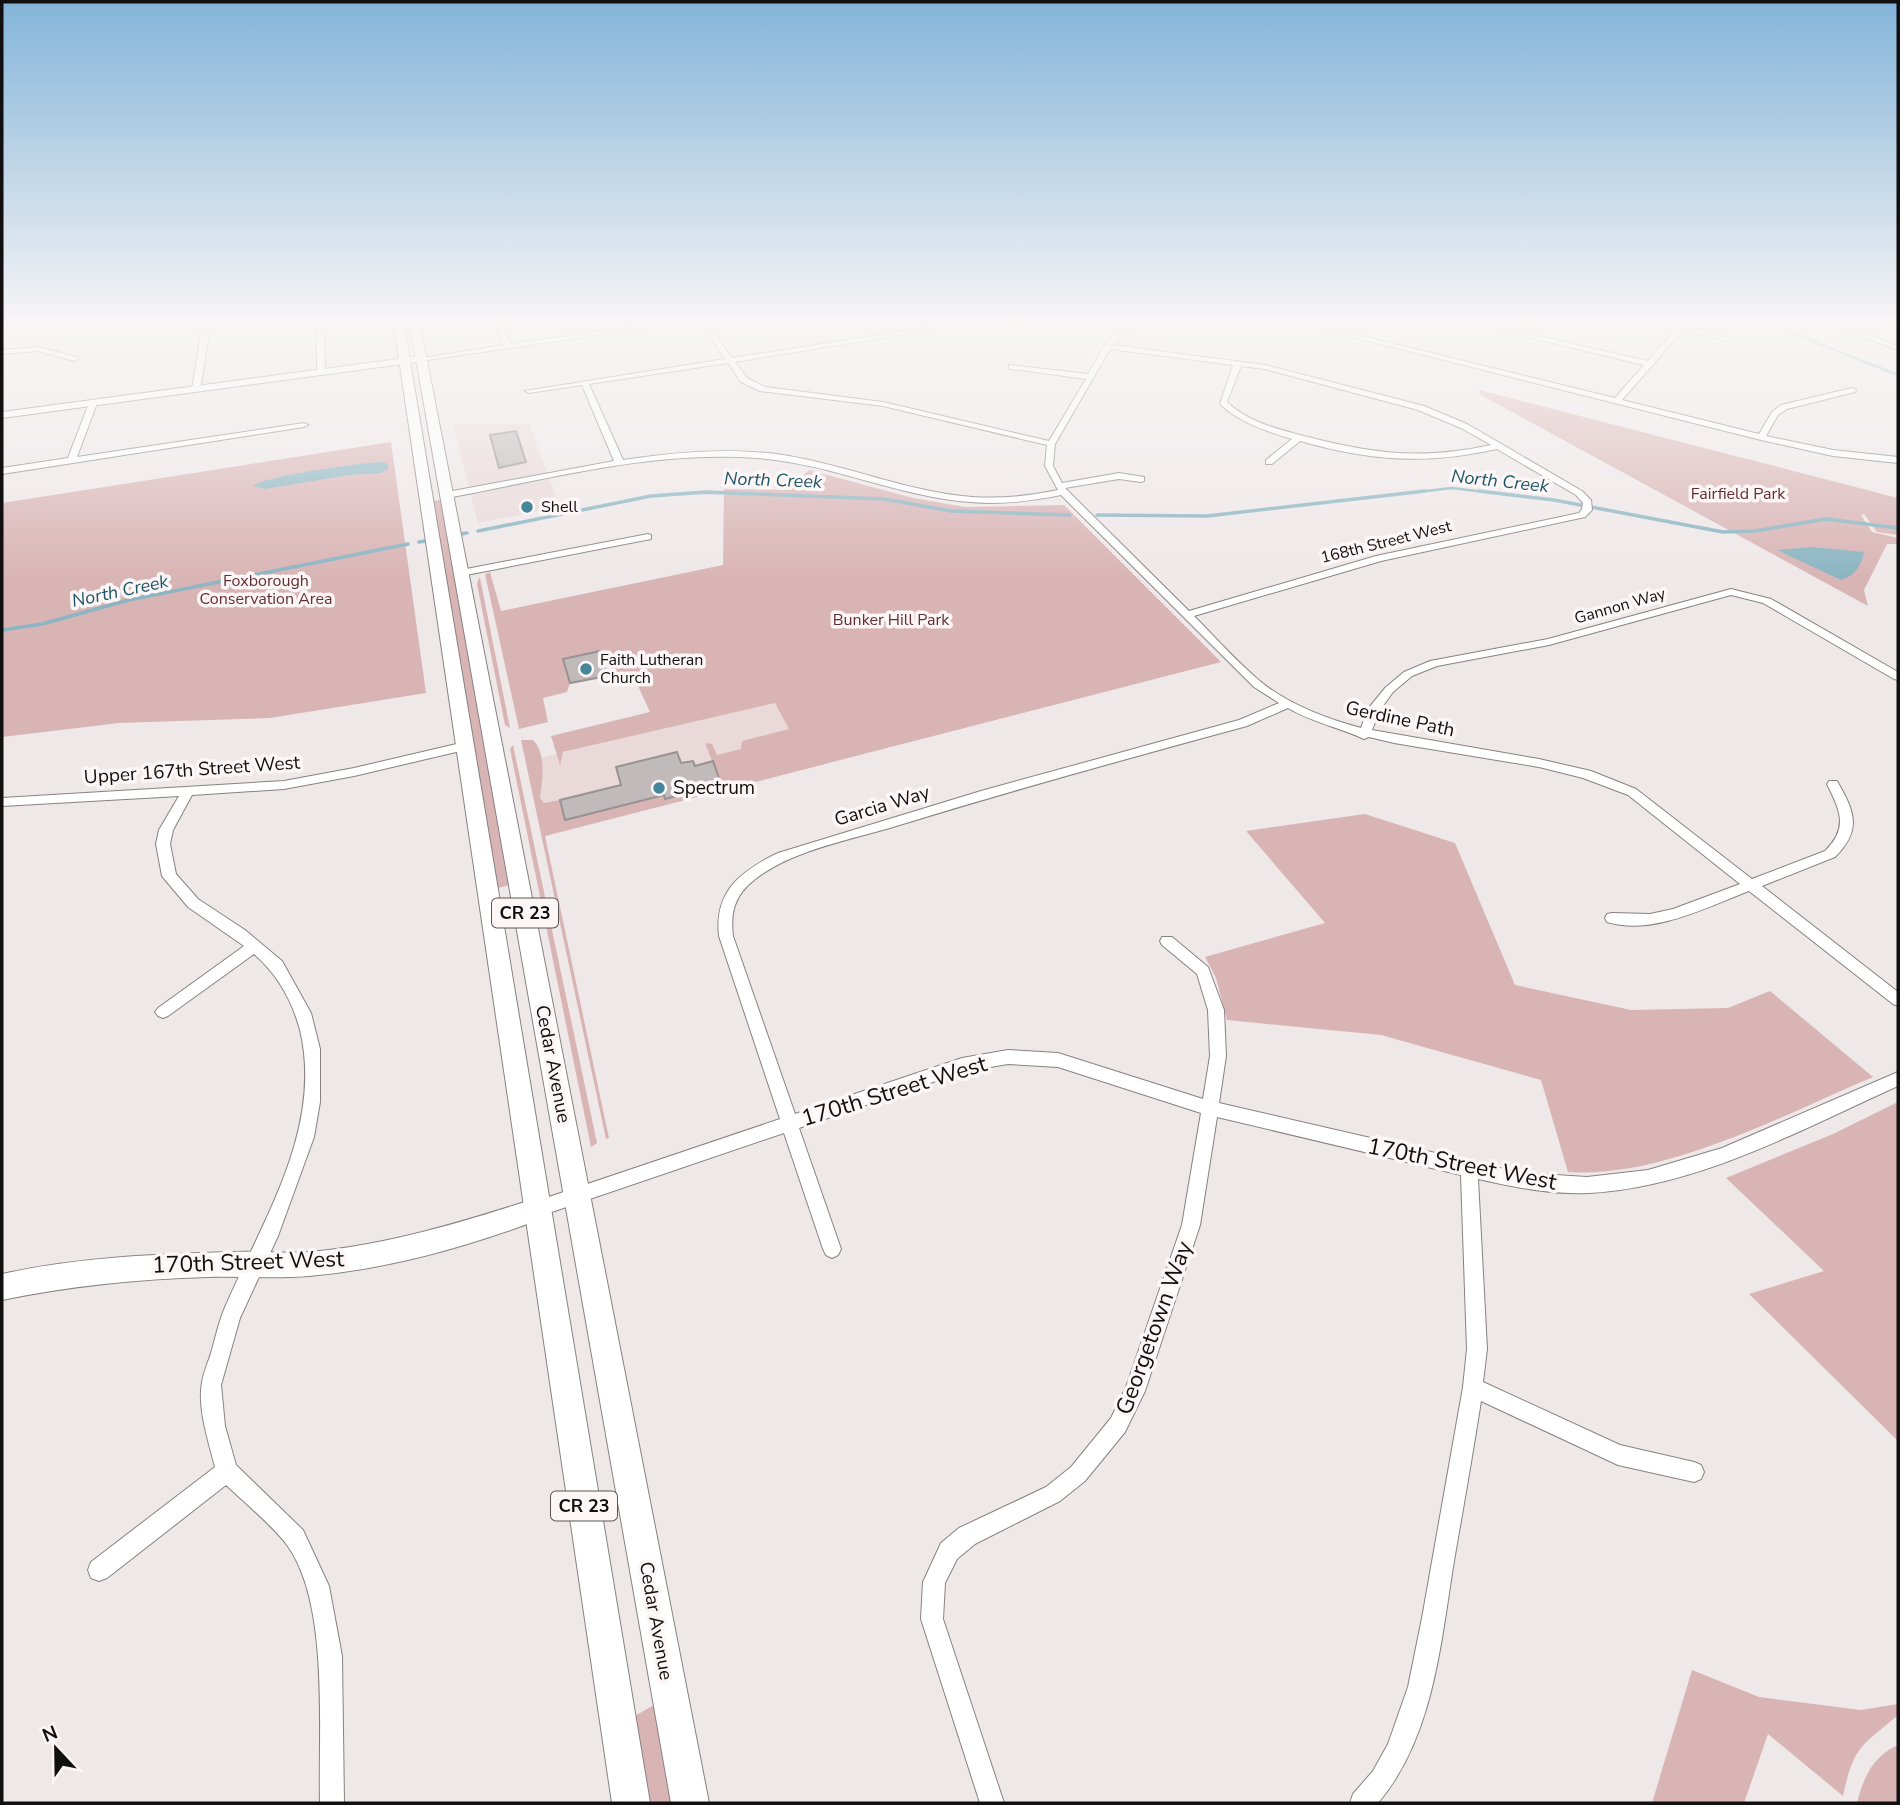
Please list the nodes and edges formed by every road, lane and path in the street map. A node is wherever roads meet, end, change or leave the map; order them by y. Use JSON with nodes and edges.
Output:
{"nodes":[{"id":1,"x":46,"y":409,"type":"edge"},
{"id":2,"x":91,"y":409,"type":"edge"},
{"id":3,"x":413,"y":409,"type":"edge"},
{"id":4,"x":431,"y":409,"type":"edge"},
{"id":5,"x":596,"y":409,"type":"edge"},
{"id":6,"x":905,"y":409,"type":"edge"},
{"id":7,"x":1072,"y":409,"type":"edge"},
{"id":8,"x":1228,"y":409,"type":"edge"},
{"id":9,"x":1424,"y":409,"type":"edge"},
{"id":10,"x":1650,"y":409,"type":"edge"},
{"id":11,"x":1781,"y":409,"type":"edge"},
{"id":12,"x":2,"y":415,"type":"edge"},
{"id":13,"x":304,"y":425,"type":"dead end"},
{"id":14,"x":1761,"y":437,"type":"junction"},
{"id":15,"x":1300,"y":438,"type":"junction"},
{"id":16,"x":1051,"y":444,"type":"junction"},
{"id":17,"x":1499,"y":446,"type":"junction"},
{"id":18,"x":72,"y":460,"type":"junction"},
{"id":19,"x":1898,"y":460,"type":"edge"},
{"id":20,"x":1269,"y":462,"type":"dead end"},
{"id":21,"x":620,"y":464,"type":"junction"},
{"id":22,"x":2,"y":471,"type":"edge"},
{"id":23,"x":423,"y":472,"type":"junction"},
{"id":24,"x":1141,"y":479,"type":"dead end"},
{"id":25,"x":1060,"y":489,"type":"junction"},
{"id":26,"x":447,"y":495,"type":"junction"},
{"id":27,"x":648,"y":537,"type":"dead end"},
{"id":28,"x":461,"y":573,"type":"junction"},
{"id":29,"x":1185,"y":615,"type":"junction"},
{"id":30,"x":1898,"y":677,"type":"edge"},
{"id":31,"x":1286,"y":704,"type":"junction"},
{"id":32,"x":1364,"y":735,"type":"junction"},
{"id":33,"x":464,"y":746,"type":"junction"},
{"id":34,"x":1833,"y":784,"type":"dead end"},
{"id":35,"x":187,"y":792,"type":"junction"},
{"id":36,"x":2,"y":802,"type":"edge"},
{"id":37,"x":1754,"y":885,"type":"junction"},
{"id":38,"x":1612,"y":918,"type":"dead end"},
{"id":39,"x":1167,"y":941,"type":"dead end"},
{"id":40,"x":255,"y":946,"type":"junction"},
{"id":41,"x":1898,"y":1000,"type":"edge"},
{"id":42,"x":163,"y":1012,"type":"dead end"},
{"id":43,"x":1898,"y":1079,"type":"edge"},
{"id":44,"x":1209,"y":1108,"type":"junction"},
{"id":45,"x":789,"y":1124,"type":"junction"},
{"id":46,"x":1469,"y":1169,"type":"junction"},
{"id":47,"x":578,"y":1194,"type":"junction"},
{"id":48,"x":537,"y":1209,"type":"junction"},
{"id":49,"x":832,"y":1249,"type":"dead end"},
{"id":50,"x":253,"y":1264,"type":"junction"},
{"id":51,"x":2,"y":1287,"type":"edge"},
{"id":52,"x":1473,"y":1387,"type":"junction"},
{"id":53,"x":227,"y":1471,"type":"junction"},
{"id":54,"x":1694,"y":1472,"type":"dead end"},
{"id":55,"x":99,"y":1570,"type":"dead end"},
{"id":56,"x":332,"y":1803,"type":"edge"},
{"id":57,"x":631,"y":1803,"type":"edge"},
{"id":58,"x":690,"y":1803,"type":"edge"},
{"id":59,"x":992,"y":1803,"type":"edge"},
{"id":60,"x":1362,"y":1803,"type":"edge"}],
"edges":[{"from":1,"to":12,"type":"street"},
{"from":2,"to":18,"type":"street"},
{"from":3,"to":23,"type":"main road","name":"Cedar Avenue","number":"CR 23"},
{"from":4,"to":26,"type":"main road","name":"Cedar Avenue","number":"CR 23"},
{"from":5,"to":21,"type":"street"},
{"from":6,"to":16,"type":"street"},
{"from":7,"to":16,"type":"street"},
{"from":8,"to":15,"type":"street"},
{"from":9,"to":17,"type":"street"},
{"from":10,"to":14,"type":"street"},
{"from":11,"to":14,"type":"street"},
{"from":13,"to":18,"type":"street"},
{"from":14,"to":19,"type":"street"},
{"from":15,"to":17,"type":"street"},
{"from":15,"to":20,"type":"street"},
{"from":16,"to":25,"type":"street"},
{"from":17,"to":29,"type":"street","name":"168th Street West"},
{"from":18,"to":22,"type":"street"},
{"from":21,"to":25,"type":"street"},
{"from":21,"to":26,"type":"street"},
{"from":23,"to":26,"type":"main road"},
{"from":23,"to":33,"type":"main road","name":"Cedar Avenue","number":"CR 23"},
{"from":24,"to":25,"type":"street"},
{"from":25,"to":29,"type":"street","name":"Gerdine Path"},
{"from":26,"to":28,"type":"main road","name":"Cedar Avenue","number":"CR 23"},
{"from":27,"to":28,"type":"street"},
{"from":28,"to":47,"type":"main road","name":"Cedar Avenue","number":"CR 23"},
{"from":29,"to":31,"type":"street","name":"Gerdine Path"},
{"from":30,"to":32,"type":"street","name":"Gannon Way"},
{"from":31,"to":32,"type":"street","name":"Gerdine Path"},
{"from":31,"to":45,"type":"street","name":"Garcia Way"},
{"from":32,"to":37,"type":"street","name":"Gerdine Path"},
{"from":33,"to":35,"type":"street","name":"Upper 167th Street West"},
{"from":33,"to":48,"type":"main road","name":"Cedar Avenue","number":"CR 23"},
{"from":34,"to":37,"type":"street"},
{"from":35,"to":36,"type":"street","name":"Upper 167th Street West"},
{"from":35,"to":40,"type":"street"},
{"from":37,"to":38,"type":"street"},
{"from":37,"to":41,"type":"street","name":"Gerdine Path"},
{"from":39,"to":44,"type":"street","name":"Georgetown Way"},
{"from":40,"to":42,"type":"street"},
{"from":40,"to":50,"type":"street"},
{"from":43,"to":46,"type":"street","name":"170th Street West"},
{"from":44,"to":45,"type":"street","name":"170th Street West"},
{"from":44,"to":46,"type":"street","name":"170th Street West"},
{"from":44,"to":59,"type":"street","name":"Georgetown Way"},
{"from":45,"to":47,"type":"street","name":"170th Street West"},
{"from":45,"to":49,"type":"street","name":"Garcia Way"},
{"from":46,"to":52,"type":"street"},
{"from":47,"to":48,"type":"street","name":"170th Street West"},
{"from":47,"to":58,"type":"main road","name":"Cedar Avenue","number":"CR 23"},
{"from":48,"to":50,"type":"street","name":"170th Street West"},
{"from":48,"to":57,"type":"main road","name":"Cedar Avenue","number":"CR 23"},
{"from":50,"to":51,"type":"street","name":"170th Street West"},
{"from":50,"to":53,"type":"street"},
{"from":52,"to":54,"type":"street"},
{"from":52,"to":60,"type":"street"},
{"from":53,"to":55,"type":"street"},
{"from":53,"to":56,"type":"street"}]}
